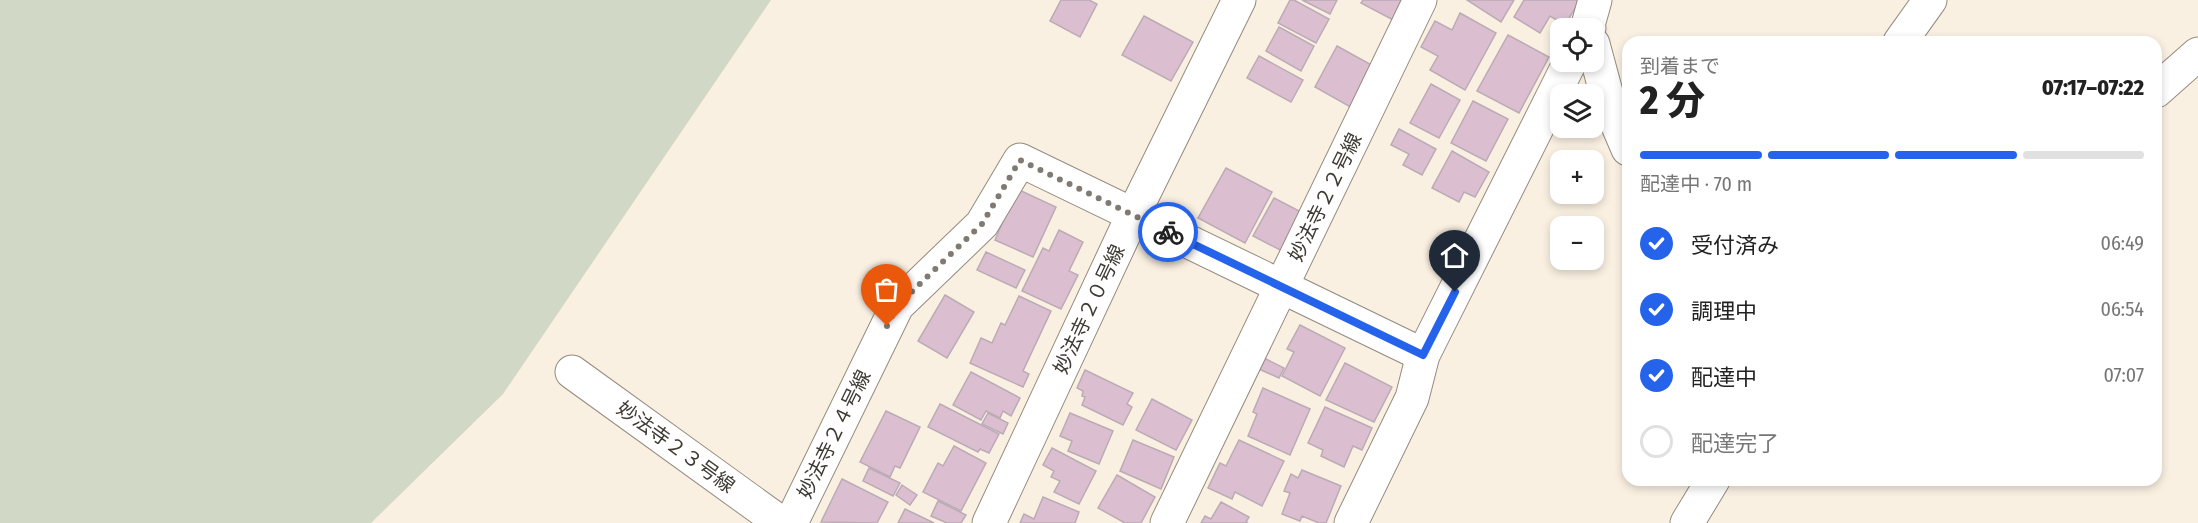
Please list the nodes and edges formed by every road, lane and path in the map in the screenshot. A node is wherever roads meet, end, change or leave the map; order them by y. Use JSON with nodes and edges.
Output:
{"nodes":[{"id":1,"x":1239,"y":0,"type":"edge"},
{"id":2,"x":1420,"y":0,"type":"edge"},
{"id":3,"x":1930,"y":0,"type":"edge"},
{"id":4,"x":1904,"y":36,"type":"edge"},
{"id":5,"x":2198,"y":54,"type":"edge"},
{"id":6,"x":1565,"y":72,"type":"edge"},
{"id":7,"x":1601,"y":72,"type":"edge"},
{"id":8,"x":2162,"y":86,"type":"edge"},
{"id":9,"x":1622,"y":135,"type":"edge"},
{"id":10,"x":1133,"y":215,"type":"junction"},
{"id":11,"x":1282,"y":286,"type":"junction"},
{"id":12,"x":1423,"y":355,"type":"junction"},
{"id":13,"x":572,"y":372,"type":"dead end"},
{"id":14,"x":1709,"y":486,"type":"edge"},
{"id":15,"x":781,"y":523,"type":"edge"},
{"id":16,"x":791,"y":523,"type":"edge"},
{"id":17,"x":989,"y":523,"type":"edge"},
{"id":18,"x":1167,"y":523,"type":"edge"},
{"id":19,"x":1351,"y":523,"type":"edge"},
{"id":20,"x":1687,"y":523,"type":"edge"}],
"edges":[{"from":1,"to":10,"type":"street","name":"妙法寺２０号線"},
{"from":2,"to":11,"type":"street","name":"妙法寺２２号線"},
{"from":3,"to":4,"type":"street"},
{"from":5,"to":8,"type":"street"},
{"from":6,"to":12,"type":"street"},
{"from":7,"to":9,"type":"street"},
{"from":10,"to":11,"type":"street","name":"妙法寺２４号線"},
{"from":10,"to":16,"type":"street","name":"妙法寺２４号線"},
{"from":10,"to":17,"type":"street","name":"妙法寺２０号線"},
{"from":11,"to":12,"type":"street","name":"妙法寺２４号線"},
{"from":11,"to":18,"type":"street","name":"妙法寺２２号線"},
{"from":12,"to":19,"type":"street"},
{"from":13,"to":15,"type":"street","name":"妙法寺２３号線"},
{"from":14,"to":20,"type":"street"}]}
